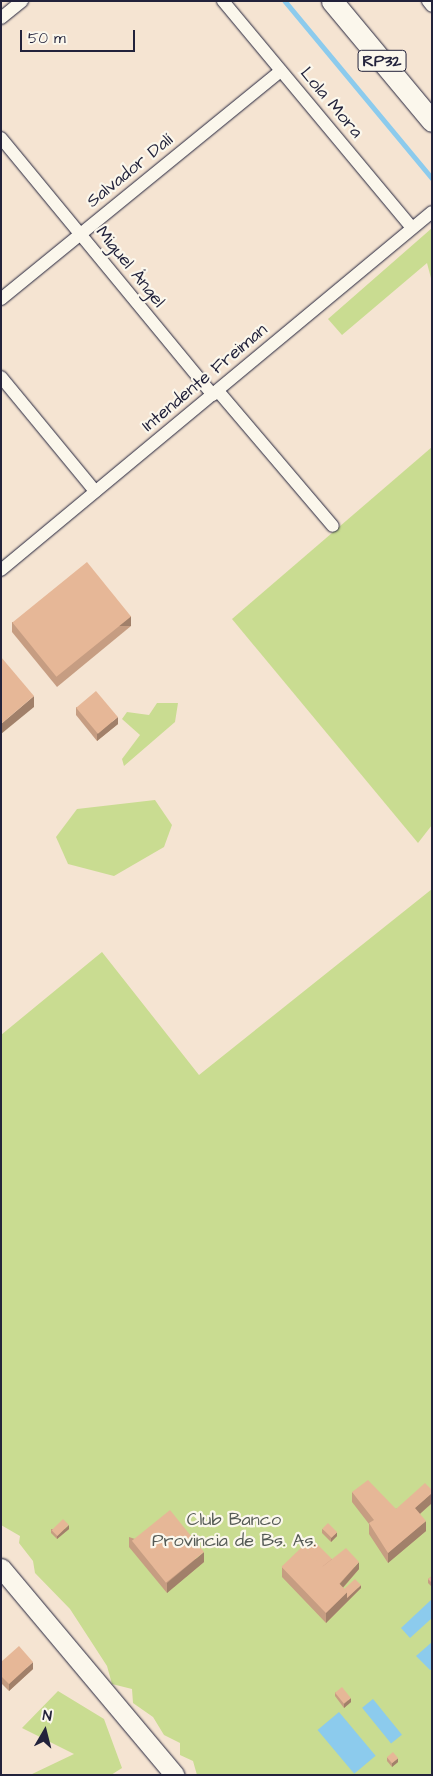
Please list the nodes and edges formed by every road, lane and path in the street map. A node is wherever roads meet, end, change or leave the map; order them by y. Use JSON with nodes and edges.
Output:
{"nodes":[{"id":1,"x":22,"y":1,"type":"edge"},
{"id":2,"x":223,"y":1,"type":"edge"},
{"id":3,"x":332,"y":1,"type":"edge"},
{"id":4,"x":428,"y":1,"type":"edge"},
{"id":5,"x":432,"y":6,"type":"edge"},
{"id":6,"x":1,"y":18,"type":"edge"},
{"id":7,"x":280,"y":70,"type":"junction"},
{"id":8,"x":432,"y":122,"type":"edge"},
{"id":9,"x":1,"y":138,"type":"edge"},
{"id":10,"x":432,"y":212,"type":"edge"},
{"id":11,"x":411,"y":228,"type":"junction"},
{"id":12,"x":80,"y":235,"type":"junction"},
{"id":13,"x":1,"y":299,"type":"edge"},
{"id":14,"x":1,"y":378,"type":"edge"},
{"id":15,"x":216,"y":393,"type":"junction"},
{"id":16,"x":95,"y":492,"type":"junction"},
{"id":17,"x":333,"y":526,"type":"dead end"},
{"id":18,"x":1,"y":570,"type":"edge"},
{"id":19,"x":1,"y":1568,"type":"edge"},
{"id":20,"x":175,"y":1775,"type":"edge"}],
"edges":[{"from":1,"to":6,"type":"street"},
{"from":2,"to":7,"type":"street","name":"Lola Mora"},
{"from":3,"to":8,"type":"main road","number":"RP32"},
{"from":4,"to":5,"type":"street"},
{"from":7,"to":11,"type":"street","name":"Lola Mora"},
{"from":7,"to":12,"type":"street","name":"Salvador Dalí"},
{"from":9,"to":12,"type":"street","name":"Miguel Ángel"},
{"from":10,"to":11,"type":"street","name":"Intendente Freiman"},
{"from":11,"to":15,"type":"street","name":"Intendente Freiman"},
{"from":12,"to":13,"type":"street","name":"Salvador Dalí"},
{"from":12,"to":15,"type":"street","name":"Miguel Ángel"},
{"from":14,"to":16,"type":"street"},
{"from":15,"to":16,"type":"street","name":"Intendente Freiman"},
{"from":15,"to":17,"type":"street","name":"Miguel Ángel"},
{"from":16,"to":18,"type":"street","name":"Intendente Freiman"},
{"from":19,"to":20,"type":"main road"}]}
